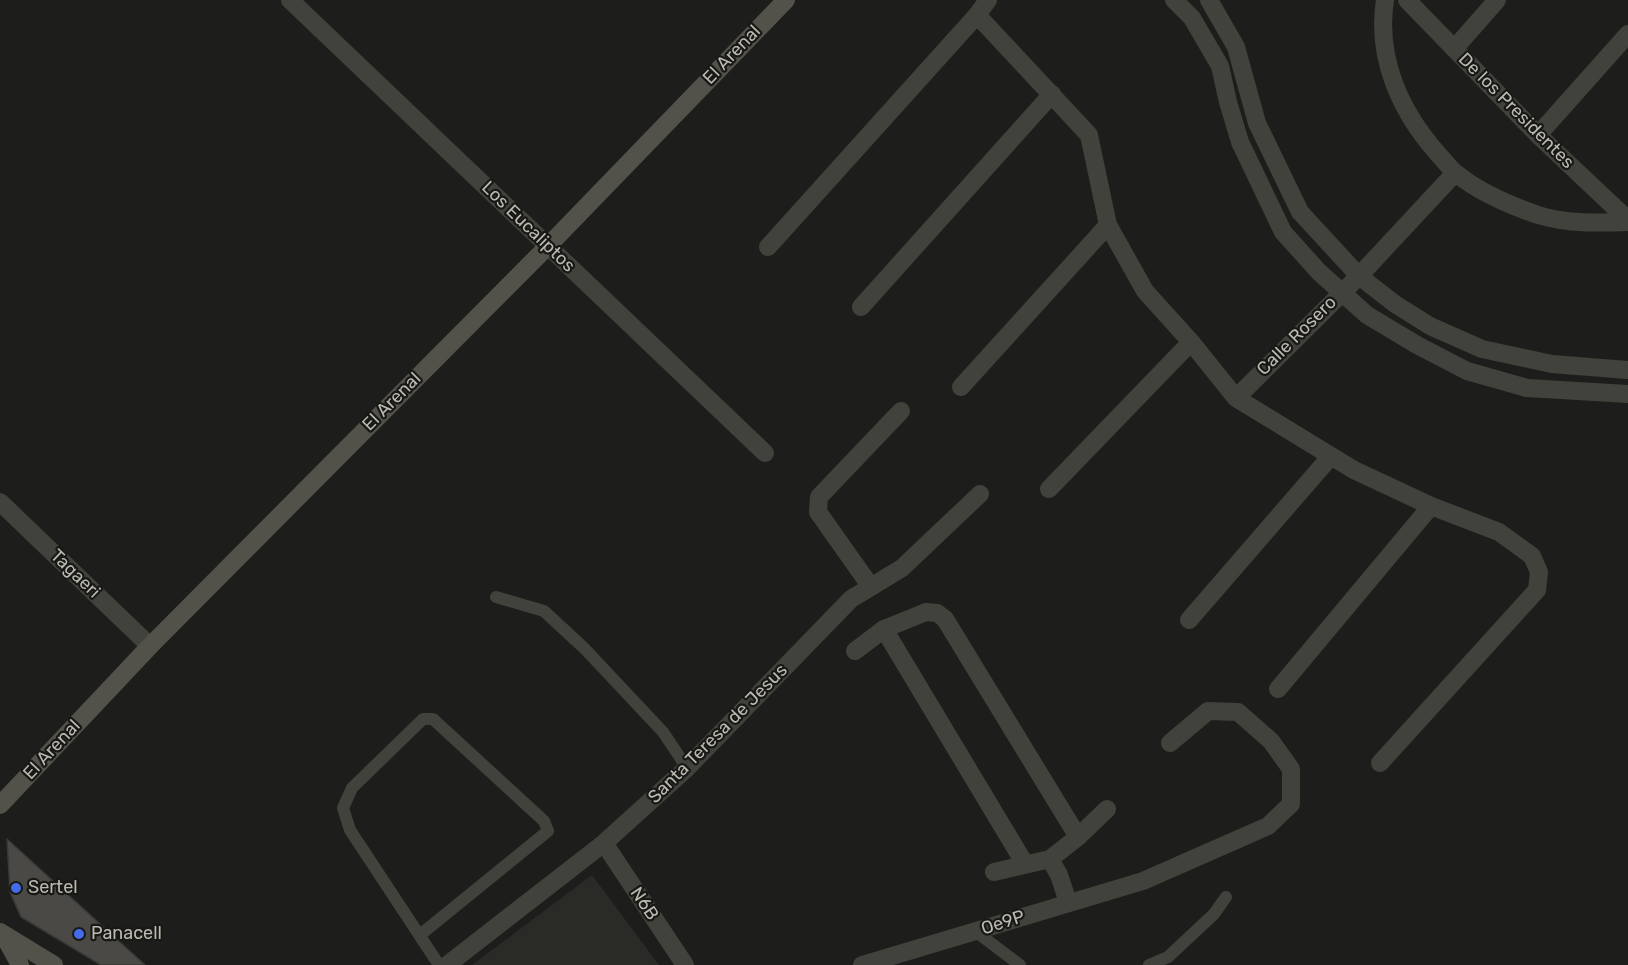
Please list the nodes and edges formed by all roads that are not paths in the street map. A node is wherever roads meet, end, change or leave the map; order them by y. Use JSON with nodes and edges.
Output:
{"nodes":[{"id":1,"x":290,"y":0,"type":"edge"},
{"id":2,"x":786,"y":0,"type":"edge"},
{"id":3,"x":1174,"y":0,"type":"edge"},
{"id":4,"x":1209,"y":0,"type":"edge"},
{"id":5,"x":1385,"y":0,"type":"edge"},
{"id":6,"x":1407,"y":0,"type":"edge"},
{"id":7,"x":1497,"y":0,"type":"edge"},
{"id":8,"x":983,"y":7,"type":"edge"},
{"id":9,"x":1628,"y":34,"type":"edge"},
{"id":10,"x":1454,"y":49,"type":"junction"},
{"id":11,"x":1052,"y":94,"type":"junction"},
{"id":12,"x":1257,"y":123,"type":"junction"},
{"id":13,"x":1236,"y":130,"type":"junction"},
{"id":14,"x":1538,"y":135,"type":"junction"},
{"id":15,"x":1455,"y":173,"type":"junction"},
{"id":16,"x":1628,"y":221,"type":"edge"},
{"id":17,"x":1108,"y":225,"type":"junction"},
{"id":18,"x":548,"y":246,"type":"junction"},
{"id":19,"x":768,"y":247,"type":"dead end"},
{"id":20,"x":1359,"y":276,"type":"junction"},
{"id":21,"x":1341,"y":292,"type":"junction"},
{"id":22,"x":861,"y":307,"type":"dead end"},
{"id":23,"x":1191,"y":342,"type":"junction"},
{"id":24,"x":1552,"y":364,"type":"junction"},
{"id":25,"x":1628,"y":370,"type":"edge"},
{"id":26,"x":961,"y":387,"type":"dead end"},
{"id":27,"x":1546,"y":390,"type":"junction"},
{"id":28,"x":1628,"y":394,"type":"edge"},
{"id":29,"x":1236,"y":398,"type":"junction"},
{"id":30,"x":901,"y":411,"type":"dead end"},
{"id":31,"x":765,"y":453,"type":"dead end"},
{"id":32,"x":1331,"y":456,"type":"junction"},
{"id":33,"x":1049,"y":489,"type":"dead end"},
{"id":34,"x":980,"y":494,"type":"dead end"},
{"id":35,"x":0,"y":502,"type":"edge"},
{"id":36,"x":1431,"y":506,"type":"junction"},
{"id":37,"x":871,"y":587,"type":"junction"},
{"id":38,"x":496,"y":597,"type":"dead end"},
{"id":39,"x":1189,"y":620,"type":"dead end"},
{"id":40,"x":884,"y":629,"type":"junction"},
{"id":41,"x":150,"y":646,"type":"junction"},
{"id":42,"x":855,"y":651,"type":"dead end"},
{"id":43,"x":1278,"y":689,"type":"dead end"},
{"id":44,"x":1170,"y":743,"type":"dead end"},
{"id":45,"x":1380,"y":763,"type":"dead end"},
{"id":46,"x":687,"y":768,"type":"junction"},
{"id":47,"x":0,"y":805,"type":"edge"},
{"id":48,"x":1107,"y":809,"type":"dead end"},
{"id":49,"x":1078,"y":837,"type":"junction"},
{"id":50,"x":604,"y":843,"type":"junction"},
{"id":51,"x":1050,"y":859,"type":"junction"},
{"id":52,"x":1025,"y":864,"type":"junction"},
{"id":53,"x":994,"y":872,"type":"dead end"},
{"id":54,"x":1226,"y":897,"type":"dead end"},
{"id":55,"x":1068,"y":902,"type":"junction"},
{"id":56,"x":1,"y":931,"type":"edge"},
{"id":57,"x":975,"y":932,"type":"junction"},
{"id":58,"x":420,"y":935,"type":"junction"},
{"id":59,"x":892,"y":961,"type":"edge"},
{"id":60,"x":20,"y":965,"type":"edge"},
{"id":61,"x":54,"y":965,"type":"edge"},
{"id":62,"x":439,"y":965,"type":"edge"},
{"id":63,"x":447,"y":965,"type":"edge"},
{"id":64,"x":685,"y":965,"type":"edge"},
{"id":65,"x":862,"y":965,"type":"edge"},
{"id":66,"x":1020,"y":965,"type":"edge"},
{"id":67,"x":1149,"y":965,"type":"edge"}],
"edges":[{"from":1,"to":18,"type":"street","name":"Los Eucaliptos"},
{"from":2,"to":18,"type":"street","name":"El Arenal"},
{"from":3,"to":13,"type":"street"},
{"from":4,"to":12,"type":"street"},
{"from":5,"to":15,"type":"street"},
{"from":6,"to":10,"type":"street","name":"De los Presidentes"},
{"from":7,"to":10,"type":"street"},
{"from":8,"to":11,"type":"street"},
{"from":8,"to":19,"type":"street"},
{"from":9,"to":14,"type":"street"},
{"from":10,"to":14,"type":"street","name":"De los Presidentes"},
{"from":11,"to":17,"type":"street"},
{"from":11,"to":22,"type":"street"},
{"from":12,"to":13,"type":"street"},
{"from":12,"to":20,"type":"street"},
{"from":13,"to":21,"type":"street"},
{"from":14,"to":16,"type":"street","name":"De los Presidentes"},
{"from":15,"to":16,"type":"street"},
{"from":15,"to":20,"type":"street","name":"Calle Rosero"},
{"from":17,"to":23,"type":"street"},
{"from":17,"to":26,"type":"street"},
{"from":18,"to":31,"type":"street","name":"Los Eucaliptos"},
{"from":18,"to":41,"type":"street","name":"El Arenal"},
{"from":20,"to":21,"type":"street","name":"Calle Rosero"},
{"from":20,"to":24,"type":"street"},
{"from":21,"to":27,"type":"street"},
{"from":21,"to":29,"type":"street","name":"Calle Rosero"},
{"from":23,"to":29,"type":"street"},
{"from":23,"to":33,"type":"street"},
{"from":24,"to":25,"type":"street"},
{"from":24,"to":27,"type":"street"},
{"from":27,"to":28,"type":"street"},
{"from":29,"to":32,"type":"street"},
{"from":30,"to":37,"type":"street"},
{"from":32,"to":36,"type":"street"},
{"from":32,"to":39,"type":"street"},
{"from":34,"to":37,"type":"street","name":"Santa Teresa de Jesus"},
{"from":35,"to":41,"type":"street","name":"Tagaeri"},
{"from":36,"to":43,"type":"street"},
{"from":36,"to":45,"type":"street"},
{"from":37,"to":46,"type":"street","name":"Santa Teresa de Jesus"},
{"from":38,"to":46,"type":"lane"},
{"from":40,"to":42,"type":"street"},
{"from":40,"to":49,"type":"street"},
{"from":40,"to":52,"type":"street"},
{"from":41,"to":47,"type":"street","name":"El Arenal"},
{"from":44,"to":55,"type":"street","name":"Oe9P"},
{"from":46,"to":50,"type":"street","name":"Santa Teresa de Jesus"},
{"from":48,"to":49,"type":"street"},
{"from":49,"to":51,"type":"street"},
{"from":50,"to":63,"type":"street","name":"Santa Teresa de Jesus"},
{"from":50,"to":64,"type":"street","name":"N6B"},
{"from":51,"to":52,"type":"street"},
{"from":51,"to":55,"type":"street"},
{"from":52,"to":53,"type":"street"},
{"from":54,"to":67,"type":"lane"},
{"from":55,"to":57,"type":"street","name":"Oe9P"},
{"from":56,"to":60,"type":"street"},
{"from":56,"to":61,"type":"street"},
{"from":57,"to":59,"type":"street","name":"Oe9P"},
{"from":57,"to":66,"type":"lane"},
{"from":58,"to":58,"type":"lane"},
{"from":58,"to":62,"type":"lane"},
{"from":59,"to":65,"type":"street","name":"Oe9P"}]}
